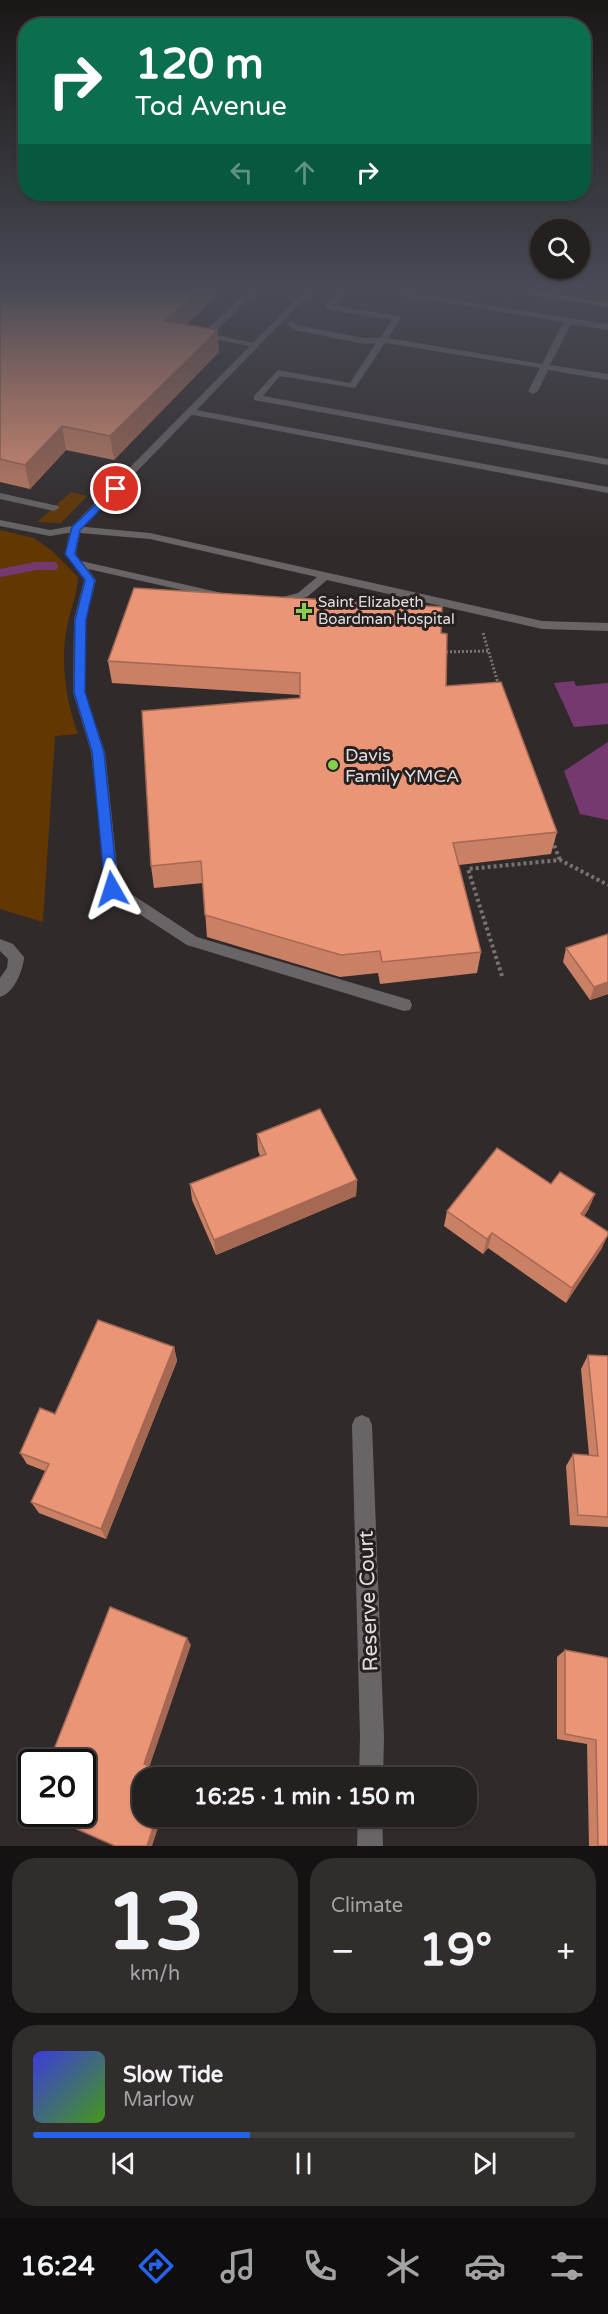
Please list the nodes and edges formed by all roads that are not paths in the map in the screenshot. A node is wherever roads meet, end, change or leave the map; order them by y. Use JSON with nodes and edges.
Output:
{"nodes":[{"id":1,"x":228,"y":374,"type":"edge"},
{"id":2,"x":277,"y":374,"type":"edge"},
{"id":3,"x":285,"y":374,"type":"edge"},
{"id":4,"x":360,"y":374,"type":"edge"},
{"id":5,"x":542,"y":374,"type":"edge"},
{"id":6,"x":533,"y":392,"type":"dead end"},
{"id":7,"x":191,"y":412,"type":"junction"},
{"id":8,"x":608,"y":462,"type":"edge"},
{"id":9,"x":608,"y":490,"type":"edge"},
{"id":10,"x":0,"y":496,"type":"edge"},
{"id":11,"x":54,"y":508,"type":"dead end"},
{"id":12,"x":0,"y":523,"type":"edge"},
{"id":13,"x":75,"y":529,"type":"junction"},
{"id":14,"x":78,"y":564,"type":"junction"},
{"id":15,"x":324,"y":576,"type":"junction"},
{"id":16,"x":237,"y":598,"type":"edge"},
{"id":17,"x":266,"y":602,"type":"edge"},
{"id":18,"x":608,"y":627,"type":"edge"},
{"id":19,"x":0,"y":945,"type":"edge"},
{"id":20,"x":0,"y":991,"type":"edge"},
{"id":21,"x":404,"y":1005,"type":"dead end"},
{"id":22,"x":362,"y":1425,"type":"dead end"},
{"id":23,"x":371,"y":1767,"type":"edge"},
{"id":24,"x":370,"y":1827,"type":"edge"},
{"id":25,"x":370,"y":1846,"type":"edge"}],
"edges":[{"from":1,"to":7,"type":"street"},
{"from":2,"to":8,"type":"street"},
{"from":3,"to":4,"type":"street"},
{"from":5,"to":6,"type":"street"},
{"from":7,"to":9,"type":"street"},
{"from":7,"to":13,"type":"street"},
{"from":10,"to":11,"type":"street"},
{"from":12,"to":13,"type":"street"},
{"from":13,"to":14,"type":"street"},
{"from":13,"to":15,"type":"street"},
{"from":14,"to":16,"type":"street"},
{"from":14,"to":21,"type":"street"},
{"from":15,"to":17,"type":"street"},
{"from":15,"to":18,"type":"street"},
{"from":19,"to":20,"type":"street"},
{"from":22,"to":23,"type":"street","name":"Reserve Court"},
{"from":24,"to":25,"type":"street"}]}
